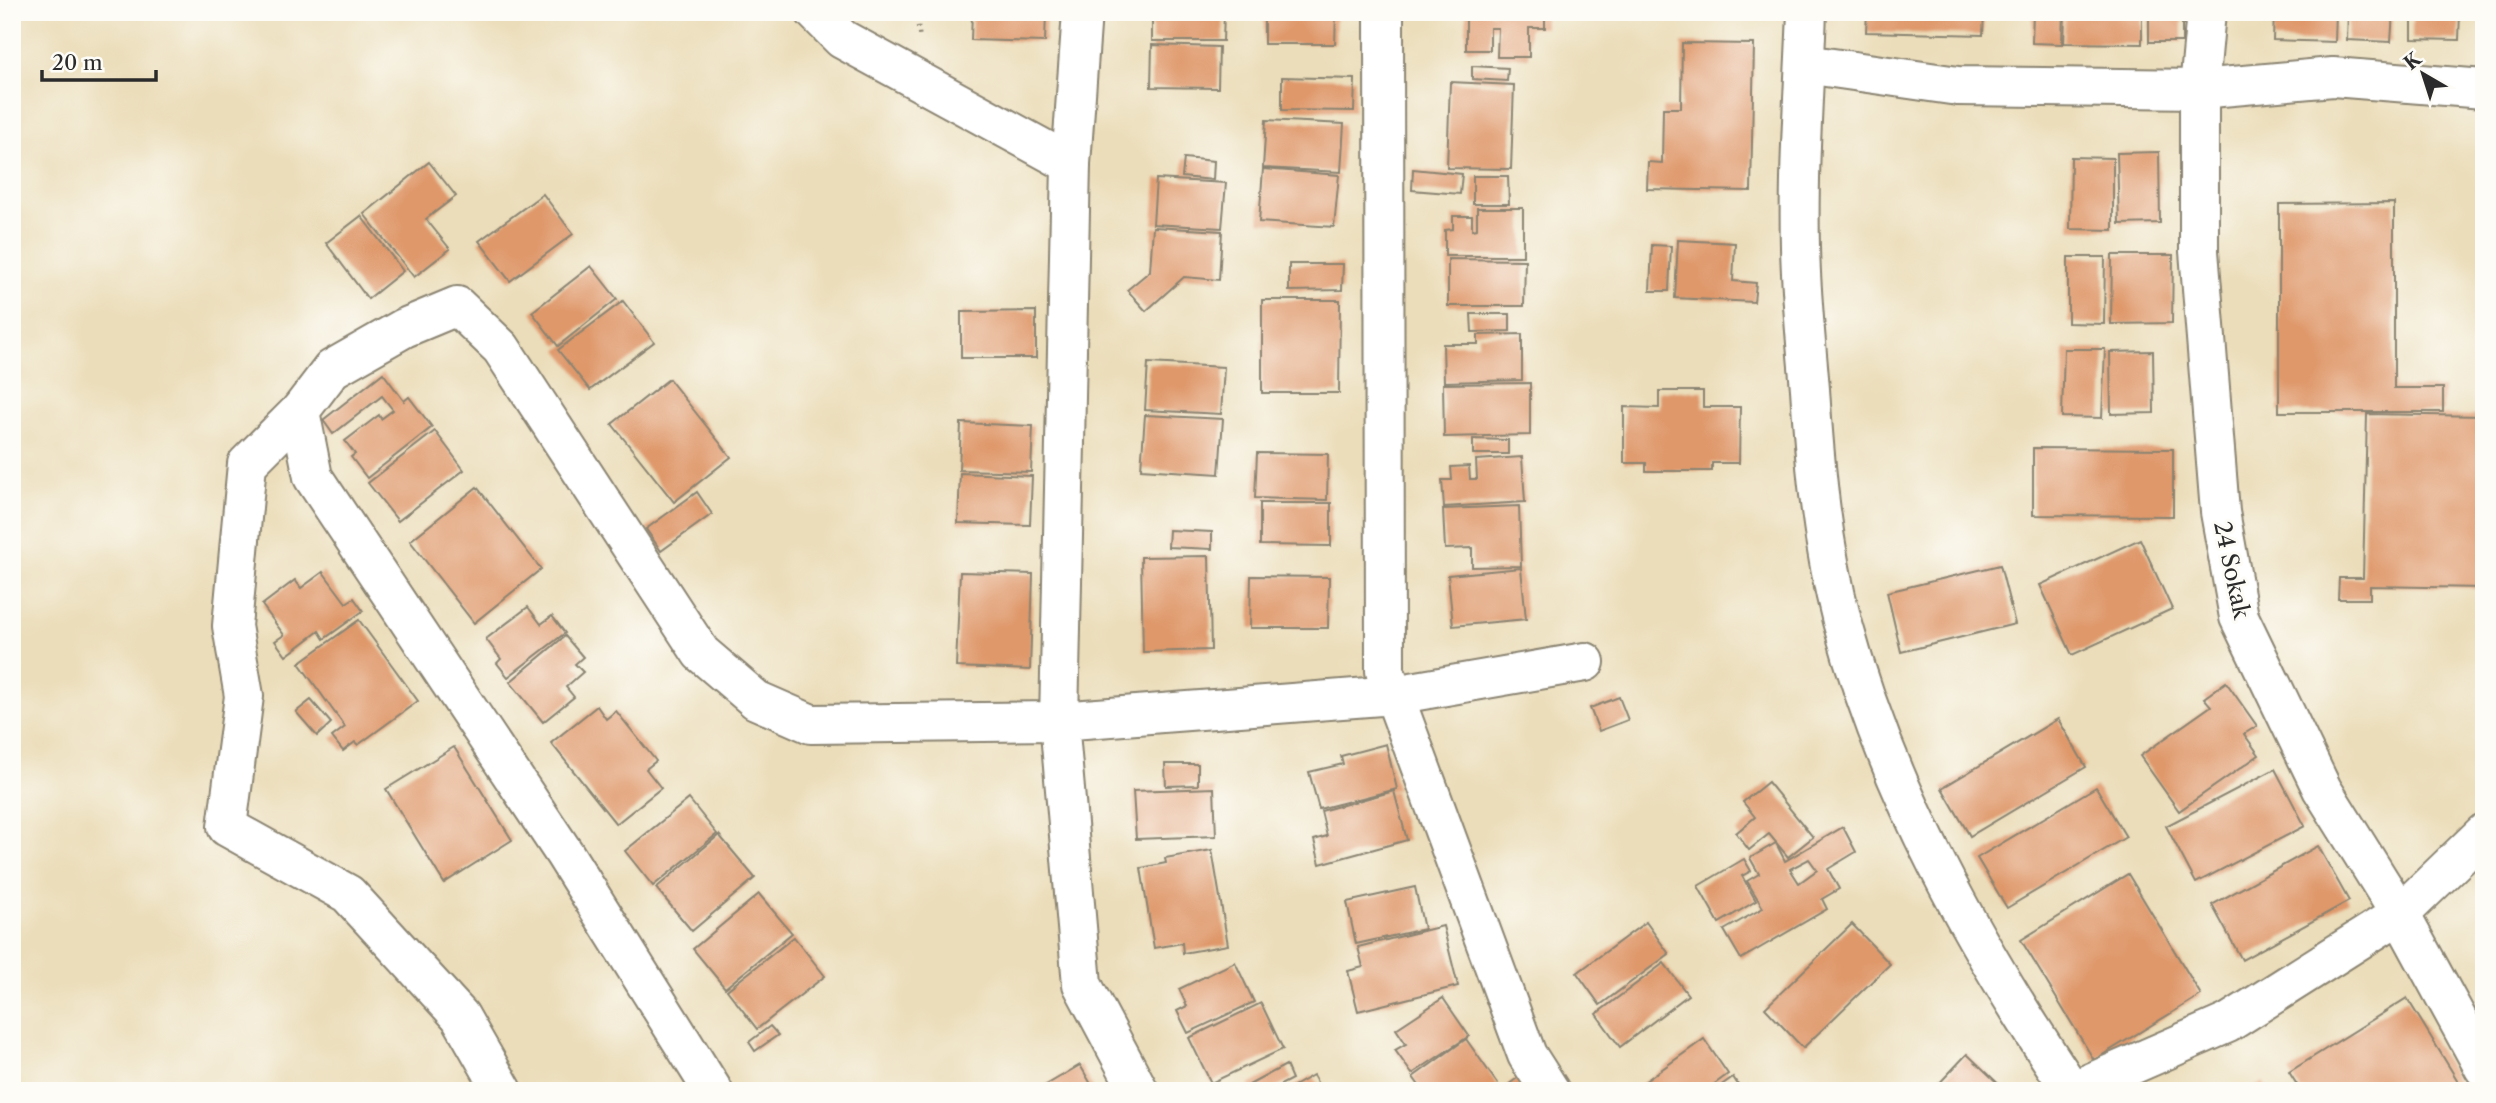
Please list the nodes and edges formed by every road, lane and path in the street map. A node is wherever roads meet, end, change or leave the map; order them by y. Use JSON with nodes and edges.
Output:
{"nodes":[{"id":1,"x":815,"y":12,"type":"edge"},
{"id":2,"x":1082,"y":12,"type":"edge"},
{"id":3,"x":1384,"y":12,"type":"edge"},
{"id":4,"x":1807,"y":12,"type":"edge"},
{"id":5,"x":2206,"y":12,"type":"edge"},
{"id":6,"x":1805,"y":64,"type":"junction"},
{"id":7,"x":2199,"y":89,"type":"junction"},
{"id":8,"x":2484,"y":89,"type":"edge"},
{"id":9,"x":1071,"y":164,"type":"junction"},
{"id":10,"x":300,"y":411,"type":"junction"},
{"id":11,"x":1586,"y":662,"type":"dead end"},
{"id":12,"x":1394,"y":695,"type":"junction"},
{"id":13,"x":1059,"y":721,"type":"junction"},
{"id":14,"x":2484,"y":833,"type":"edge"},
{"id":15,"x":2400,"y":914,"type":"junction"},
{"id":16,"x":2484,"y":1068,"type":"edge"},
{"id":17,"x":503,"y":1091,"type":"edge"},
{"id":18,"x":713,"y":1091,"type":"edge"},
{"id":19,"x":1139,"y":1091,"type":"edge"},
{"id":20,"x":1550,"y":1091,"type":"edge"},
{"id":21,"x":2072,"y":1091,"type":"edge"}],
"edges":[{"from":1,"to":9,"type":"street"},
{"from":2,"to":9,"type":"street"},
{"from":3,"to":12,"type":"street"},
{"from":4,"to":6,"type":"street"},
{"from":5,"to":7,"type":"street","name":"24 Sokak"},
{"from":6,"to":7,"type":"street"},
{"from":6,"to":21,"type":"street"},
{"from":7,"to":8,"type":"street"},
{"from":7,"to":15,"type":"street","name":"24 Sokak"},
{"from":9,"to":13,"type":"street"},
{"from":10,"to":13,"type":"street"},
{"from":10,"to":17,"type":"street"},
{"from":10,"to":18,"type":"street"},
{"from":11,"to":12,"type":"street"},
{"from":12,"to":13,"type":"street"},
{"from":12,"to":20,"type":"street"},
{"from":13,"to":19,"type":"street"},
{"from":14,"to":15,"type":"street"},
{"from":15,"to":16,"type":"street","name":"24 Sokak"},
{"from":15,"to":21,"type":"street"}]}
